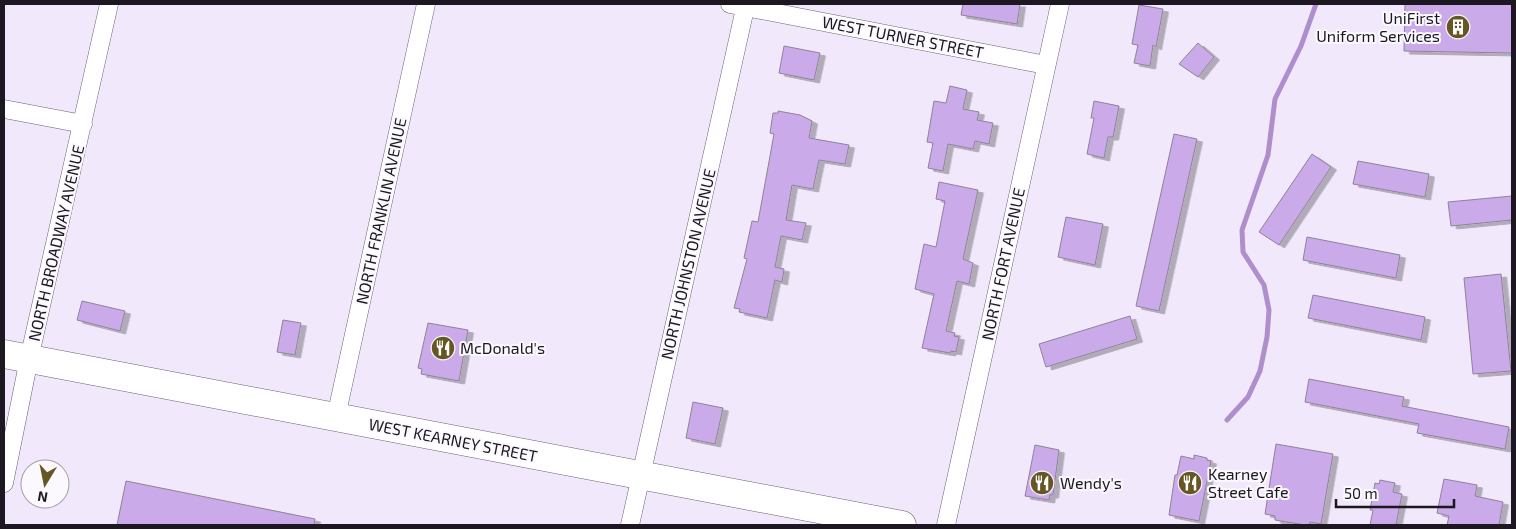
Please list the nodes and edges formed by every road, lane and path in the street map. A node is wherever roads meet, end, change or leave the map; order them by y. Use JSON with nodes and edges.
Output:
{"nodes":[{"id":1,"x":109,"y":4,"type":"edge"},
{"id":2,"x":426,"y":4,"type":"edge"},
{"id":3,"x":1060,"y":4,"type":"edge"},
{"id":4,"x":740,"y":5,"type":"edge"},
{"id":5,"x":1046,"y":65,"type":"junction"},
{"id":6,"x":4,"y":109,"type":"edge"},
{"id":7,"x":83,"y":124,"type":"junction"},
{"id":8,"x":16,"y":357,"type":"edge"},
{"id":9,"x":336,"y":417,"type":"junction"},
{"id":10,"x":640,"y":475,"type":"junction"},
{"id":11,"x":4,"y":483,"type":"edge"},
{"id":12,"x":630,"y":525,"type":"edge"},
{"id":13,"x":902,"y":525,"type":"edge"},
{"id":14,"x":946,"y":525,"type":"edge"}],
"edges":[{"from":1,"to":7,"type":"street","name":"NORTH BROADWAY AVENUE"},
{"from":2,"to":9,"type":"street","name":"NORTH FRANKLIN AVENUE"},
{"from":3,"to":5,"type":"street","name":"NORTH FORT AVENUE"},
{"from":4,"to":5,"type":"street","name":"WEST TURNER STREET"},
{"from":4,"to":10,"type":"street","name":"NORTH JOHNSTON AVENUE"},
{"from":5,"to":14,"type":"street","name":"NORTH FORT AVENUE"},
{"from":6,"to":7,"type":"street"},
{"from":7,"to":8,"type":"street","name":"NORTH BROADWAY AVENUE"},
{"from":8,"to":9,"type":"main road","name":"WEST KEARNEY STREET"},
{"from":8,"to":11,"type":"street","name":"NORTH BROADWAY AVENUE"},
{"from":9,"to":10,"type":"main road","name":"WEST KEARNEY STREET"},
{"from":10,"to":12,"type":"street","name":"NORTH JOHNSTON AVENUE"},
{"from":10,"to":13,"type":"main road","name":"WEST KEARNEY STREET"}]}
